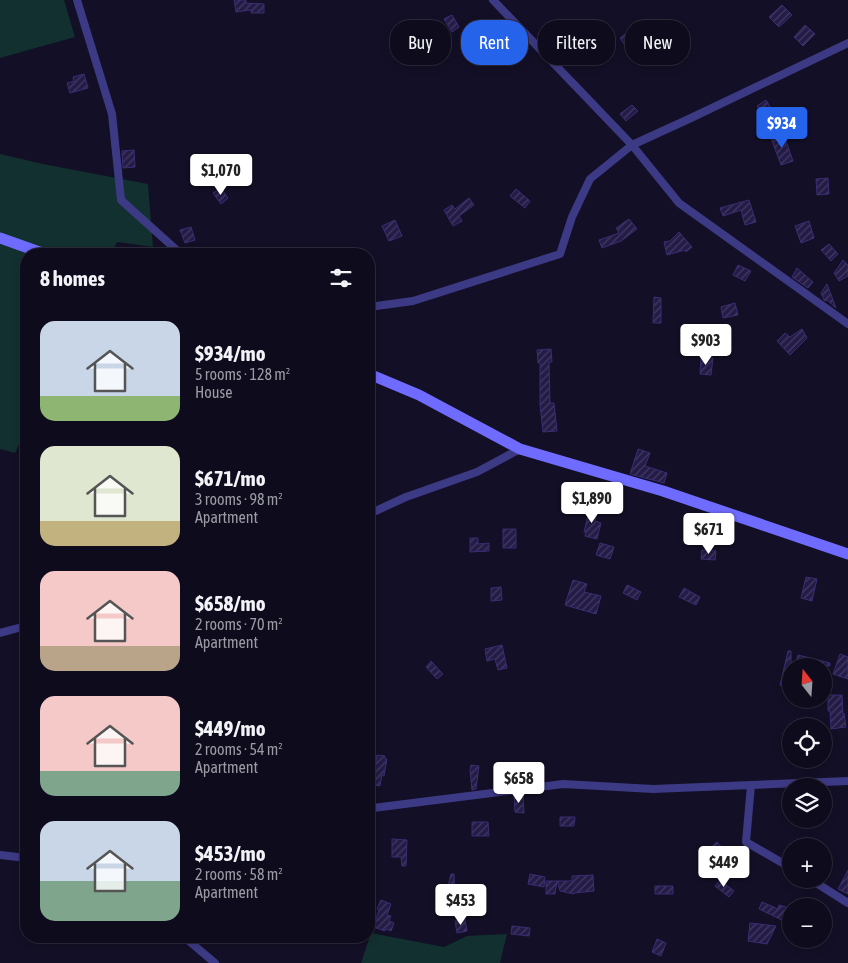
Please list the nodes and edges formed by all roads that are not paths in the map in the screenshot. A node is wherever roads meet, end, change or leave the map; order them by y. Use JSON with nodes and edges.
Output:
{"nodes":[{"id":1,"x":77,"y":0,"type":"edge"},
{"id":2,"x":493,"y":0,"type":"edge"},
{"id":3,"x":848,"y":42,"type":"edge"},
{"id":4,"x":632,"y":145,"type":"junction"},
{"id":5,"x":0,"y":238,"type":"edge"},
{"id":6,"x":28,"y":248,"type":"edge"},
{"id":7,"x":174,"y":248,"type":"edge"},
{"id":8,"x":375,"y":306,"type":"edge"},
{"id":9,"x":848,"y":324,"type":"edge"},
{"id":10,"x":375,"y":377,"type":"edge"},
{"id":11,"x":520,"y":449,"type":"junction"},
{"id":12,"x":375,"y":511,"type":"edge"},
{"id":13,"x":848,"y":554,"type":"edge"},
{"id":14,"x":20,"y":628,"type":"edge"},
{"id":15,"x":16,"y":630,"type":"junction"},
{"id":16,"x":20,"y":632,"type":"edge"},
{"id":17,"x":0,"y":633,"type":"edge"},
{"id":18,"x":848,"y":781,"type":"edge"},
{"id":19,"x":752,"y":785,"type":"junction"},
{"id":20,"x":375,"y":807,"type":"edge"},
{"id":21,"x":0,"y":854,"type":"edge"},
{"id":22,"x":20,"y":857,"type":"edge"},
{"id":23,"x":782,"y":863,"type":"edge"},
{"id":24,"x":824,"y":888,"type":"edge"},
{"id":25,"x":848,"y":903,"type":"edge"},
{"id":26,"x":192,"y":943,"type":"edge"},
{"id":27,"x":215,"y":963,"type":"edge"}],
"edges":[{"from":1,"to":7,"type":"street"},
{"from":2,"to":4,"type":"street"},
{"from":3,"to":4,"type":"street"},
{"from":4,"to":8,"type":"street"},
{"from":4,"to":9,"type":"street"},
{"from":5,"to":6,"type":"main road"},
{"from":10,"to":11,"type":"main road"},
{"from":11,"to":12,"type":"street"},
{"from":11,"to":13,"type":"main road"},
{"from":14,"to":15,"type":"street"},
{"from":15,"to":16,"type":"street"},
{"from":15,"to":17,"type":"street"},
{"from":18,"to":19,"type":"street"},
{"from":19,"to":20,"type":"street"},
{"from":19,"to":23,"type":"street"},
{"from":21,"to":22,"type":"street"},
{"from":24,"to":25,"type":"street"},
{"from":26,"to":27,"type":"street"}]}
